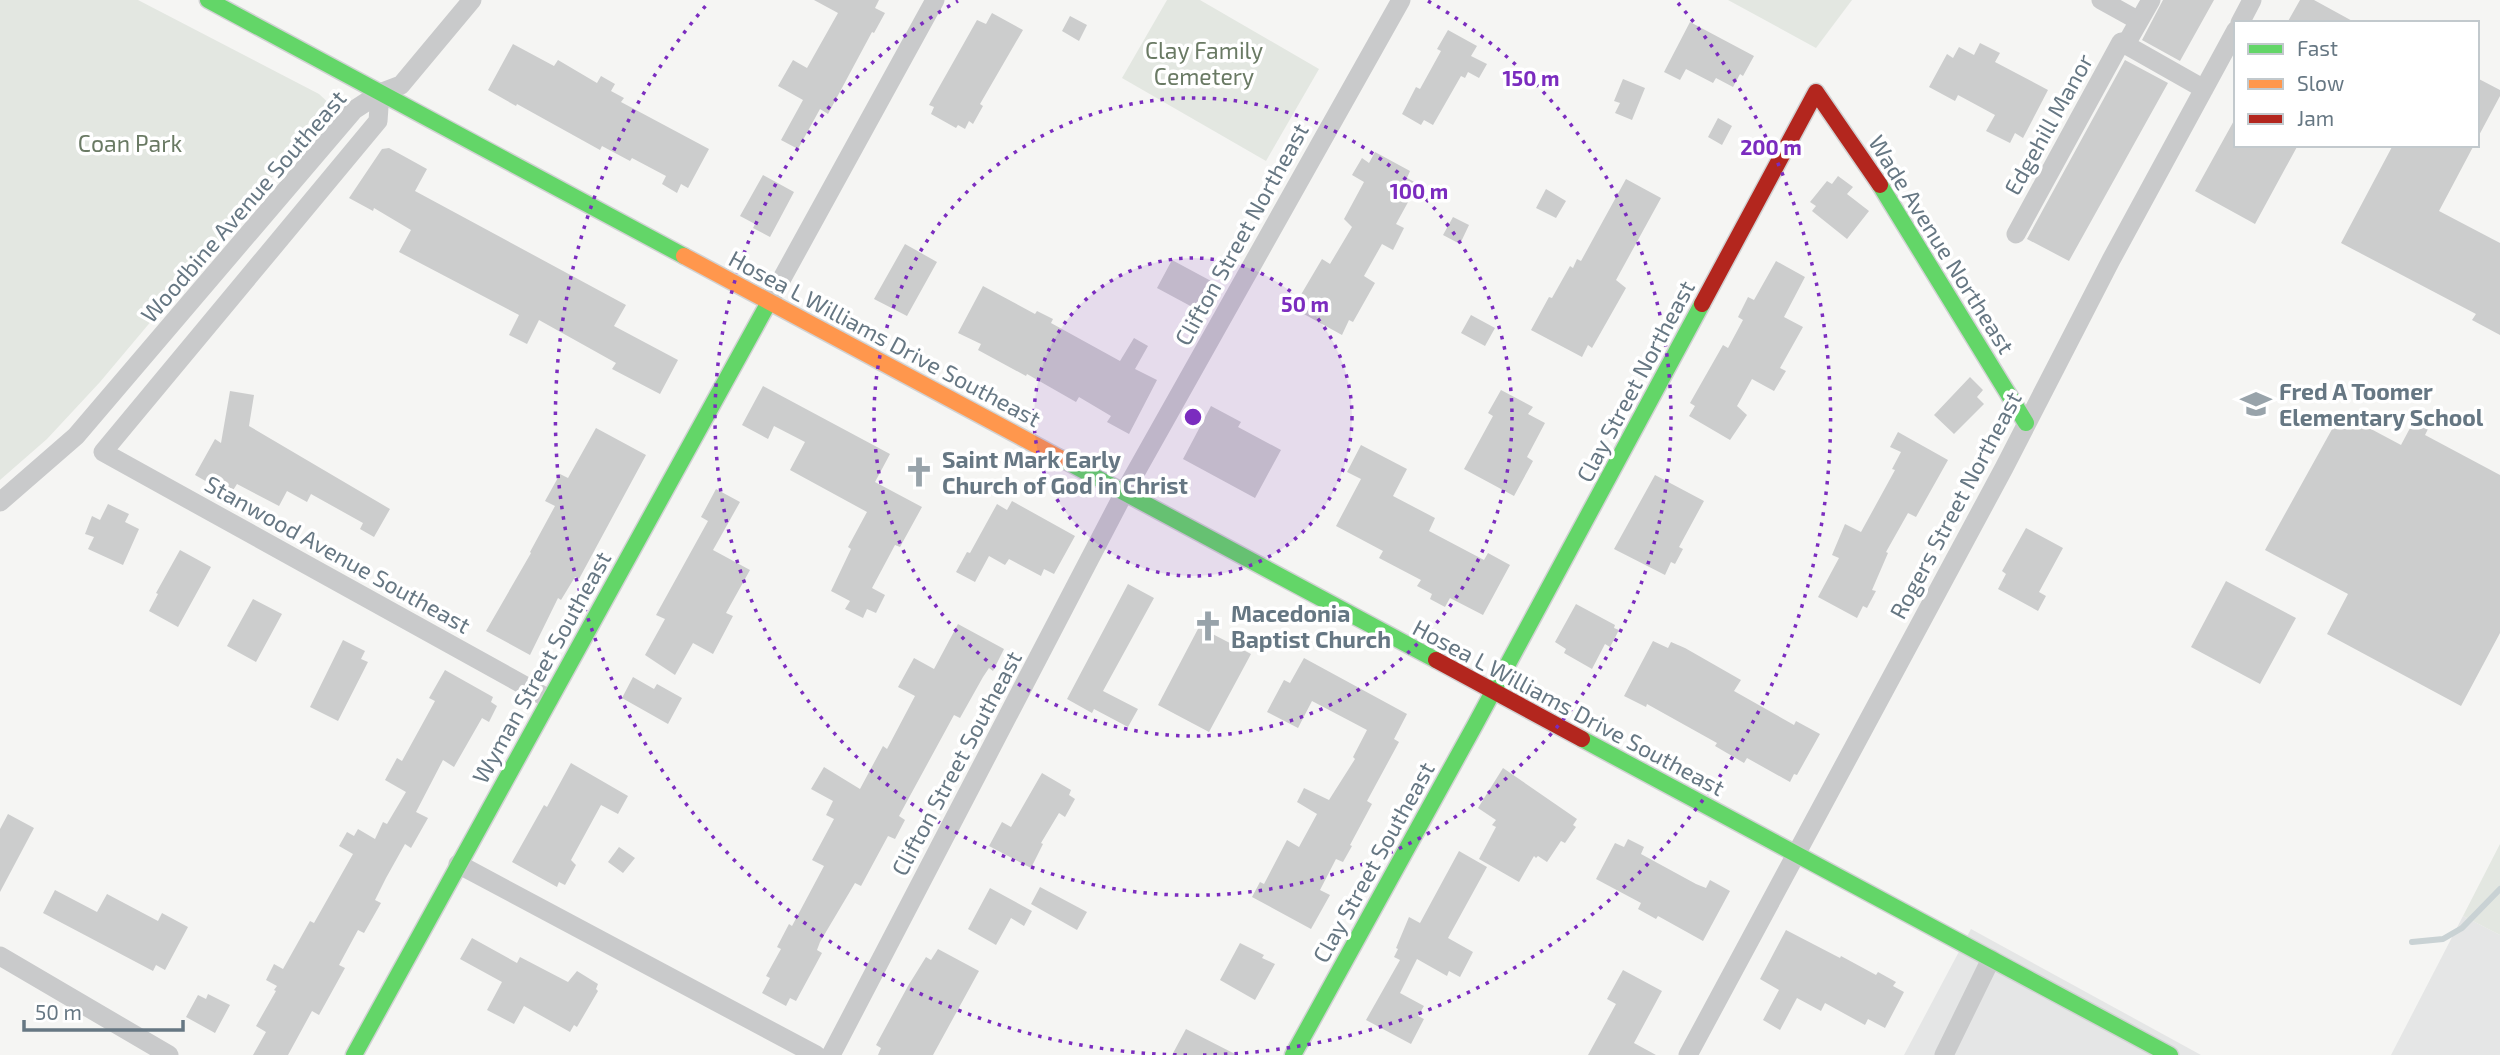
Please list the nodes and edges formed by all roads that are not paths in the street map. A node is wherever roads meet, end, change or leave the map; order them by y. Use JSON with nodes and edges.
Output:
{"nodes":[{"id":1,"x":208,"y":0,"type":"edge"},
{"id":2,"x":472,"y":0,"type":"edge"},
{"id":3,"x":935,"y":0,"type":"edge"},
{"id":4,"x":1401,"y":0,"type":"edge"},
{"id":5,"x":2101,"y":0,"type":"edge"},
{"id":6,"x":2151,"y":0,"type":"edge"},
{"id":7,"x":2252,"y":0,"type":"edge"},
{"id":8,"x":2139,"y":21,"type":"junction"},
{"id":9,"x":2241,"y":21,"type":"edge"},
{"id":10,"x":2234,"y":34,"type":"edge"},
{"id":11,"x":2126,"y":44,"type":"junction"},
{"id":12,"x":2204,"y":89,"type":"junction"},
{"id":13,"x":1816,"y":92,"type":"joint"},
{"id":14,"x":380,"y":93,"type":"junction"},
{"id":15,"x":2016,"y":234,"type":"dead end"},
{"id":16,"x":769,"y":302,"type":"junction"},
{"id":17,"x":2026,"y":423,"type":"junction"},
{"id":18,"x":103,"y":452,"type":"joint"},
{"id":19,"x":1124,"y":493,"type":"junction"},
{"id":20,"x":0,"y":502,"type":"edge"},
{"id":21,"x":1493,"y":691,"type":"junction"},
{"id":22,"x":549,"y":699,"type":"junction"},
{"id":23,"x":1797,"y":854,"type":"junction"},
{"id":24,"x":458,"y":864,"type":"junction"},
{"id":25,"x":0,"y":956,"type":"edge"},
{"id":26,"x":1991,"y":959,"type":"junction"},
{"id":27,"x":169,"y":1055,"type":"edge"},
{"id":28,"x":354,"y":1055,"type":"edge"},
{"id":29,"x":816,"y":1055,"type":"edge"},
{"id":30,"x":831,"y":1055,"type":"edge"},
{"id":31,"x":1293,"y":1055,"type":"edge"},
{"id":32,"x":1688,"y":1055,"type":"edge"},
{"id":33,"x":1944,"y":1055,"type":"edge"},
{"id":34,"x":2170,"y":1055,"type":"edge"}],
"edges":[{"from":1,"to":14,"type":"street","name":"Hosea L Williams Drive Southeast"},
{"from":2,"to":14,"type":"street"},
{"from":3,"to":16,"type":"street"},
{"from":4,"to":19,"type":"street","name":"Clifton Street Northeast"},
{"from":5,"to":8,"type":"street"},
{"from":6,"to":8,"type":"street","name":"Edgehill Manor"},
{"from":7,"to":9,"type":"street"},
{"from":8,"to":11,"type":"street","name":"Edgehill Manor"},
{"from":10,"to":12,"type":"street","name":"Rogers Street Northeast"},
{"from":11,"to":12,"type":"street","name":"Edgehill Manor"},
{"from":11,"to":15,"type":"street","name":"Edgehill Manor"},
{"from":12,"to":17,"type":"street","name":"Rogers Street Northeast"},
{"from":13,"to":17,"type":"street","name":"Wade Avenue Northeast"},
{"from":13,"to":21,"type":"street","name":"Clay Street Northeast"},
{"from":14,"to":16,"type":"street","name":"Hosea L Williams Drive Southeast"},
{"from":14,"to":18,"type":"street","name":"Woodbine Avenue Southeast"},
{"from":14,"to":20,"type":"street","name":"Woodbine Avenue Southeast"},
{"from":16,"to":19,"type":"street","name":"Hosea L Williams Drive Southeast"},
{"from":16,"to":22,"type":"street","name":"Wyman Street Southeast"},
{"from":17,"to":23,"type":"street","name":"Rogers Street Northeast"},
{"from":18,"to":22,"type":"street","name":"Stanwood Avenue Southeast"},
{"from":19,"to":21,"type":"street","name":"Hosea L Williams Drive Southeast"},
{"from":19,"to":30,"type":"street","name":"Clifton Street Southeast"},
{"from":21,"to":23,"type":"street","name":"Hosea L Williams Drive Southeast"},
{"from":21,"to":31,"type":"street","name":"Clay Street Southeast"},
{"from":22,"to":24,"type":"street","name":"Wyman Street Southeast"},
{"from":23,"to":26,"type":"street","name":"Hosea L Williams Drive Southeast"},
{"from":23,"to":32,"type":"street","name":"Rogers Street Northeast"},
{"from":24,"to":28,"type":"street","name":"Wyman Street Southeast"},
{"from":24,"to":29,"type":"street"},
{"from":25,"to":27,"type":"street"},
{"from":26,"to":33,"type":"street"},
{"from":26,"to":34,"type":"street","name":"Hosea L Williams Drive Southeast"}]}
